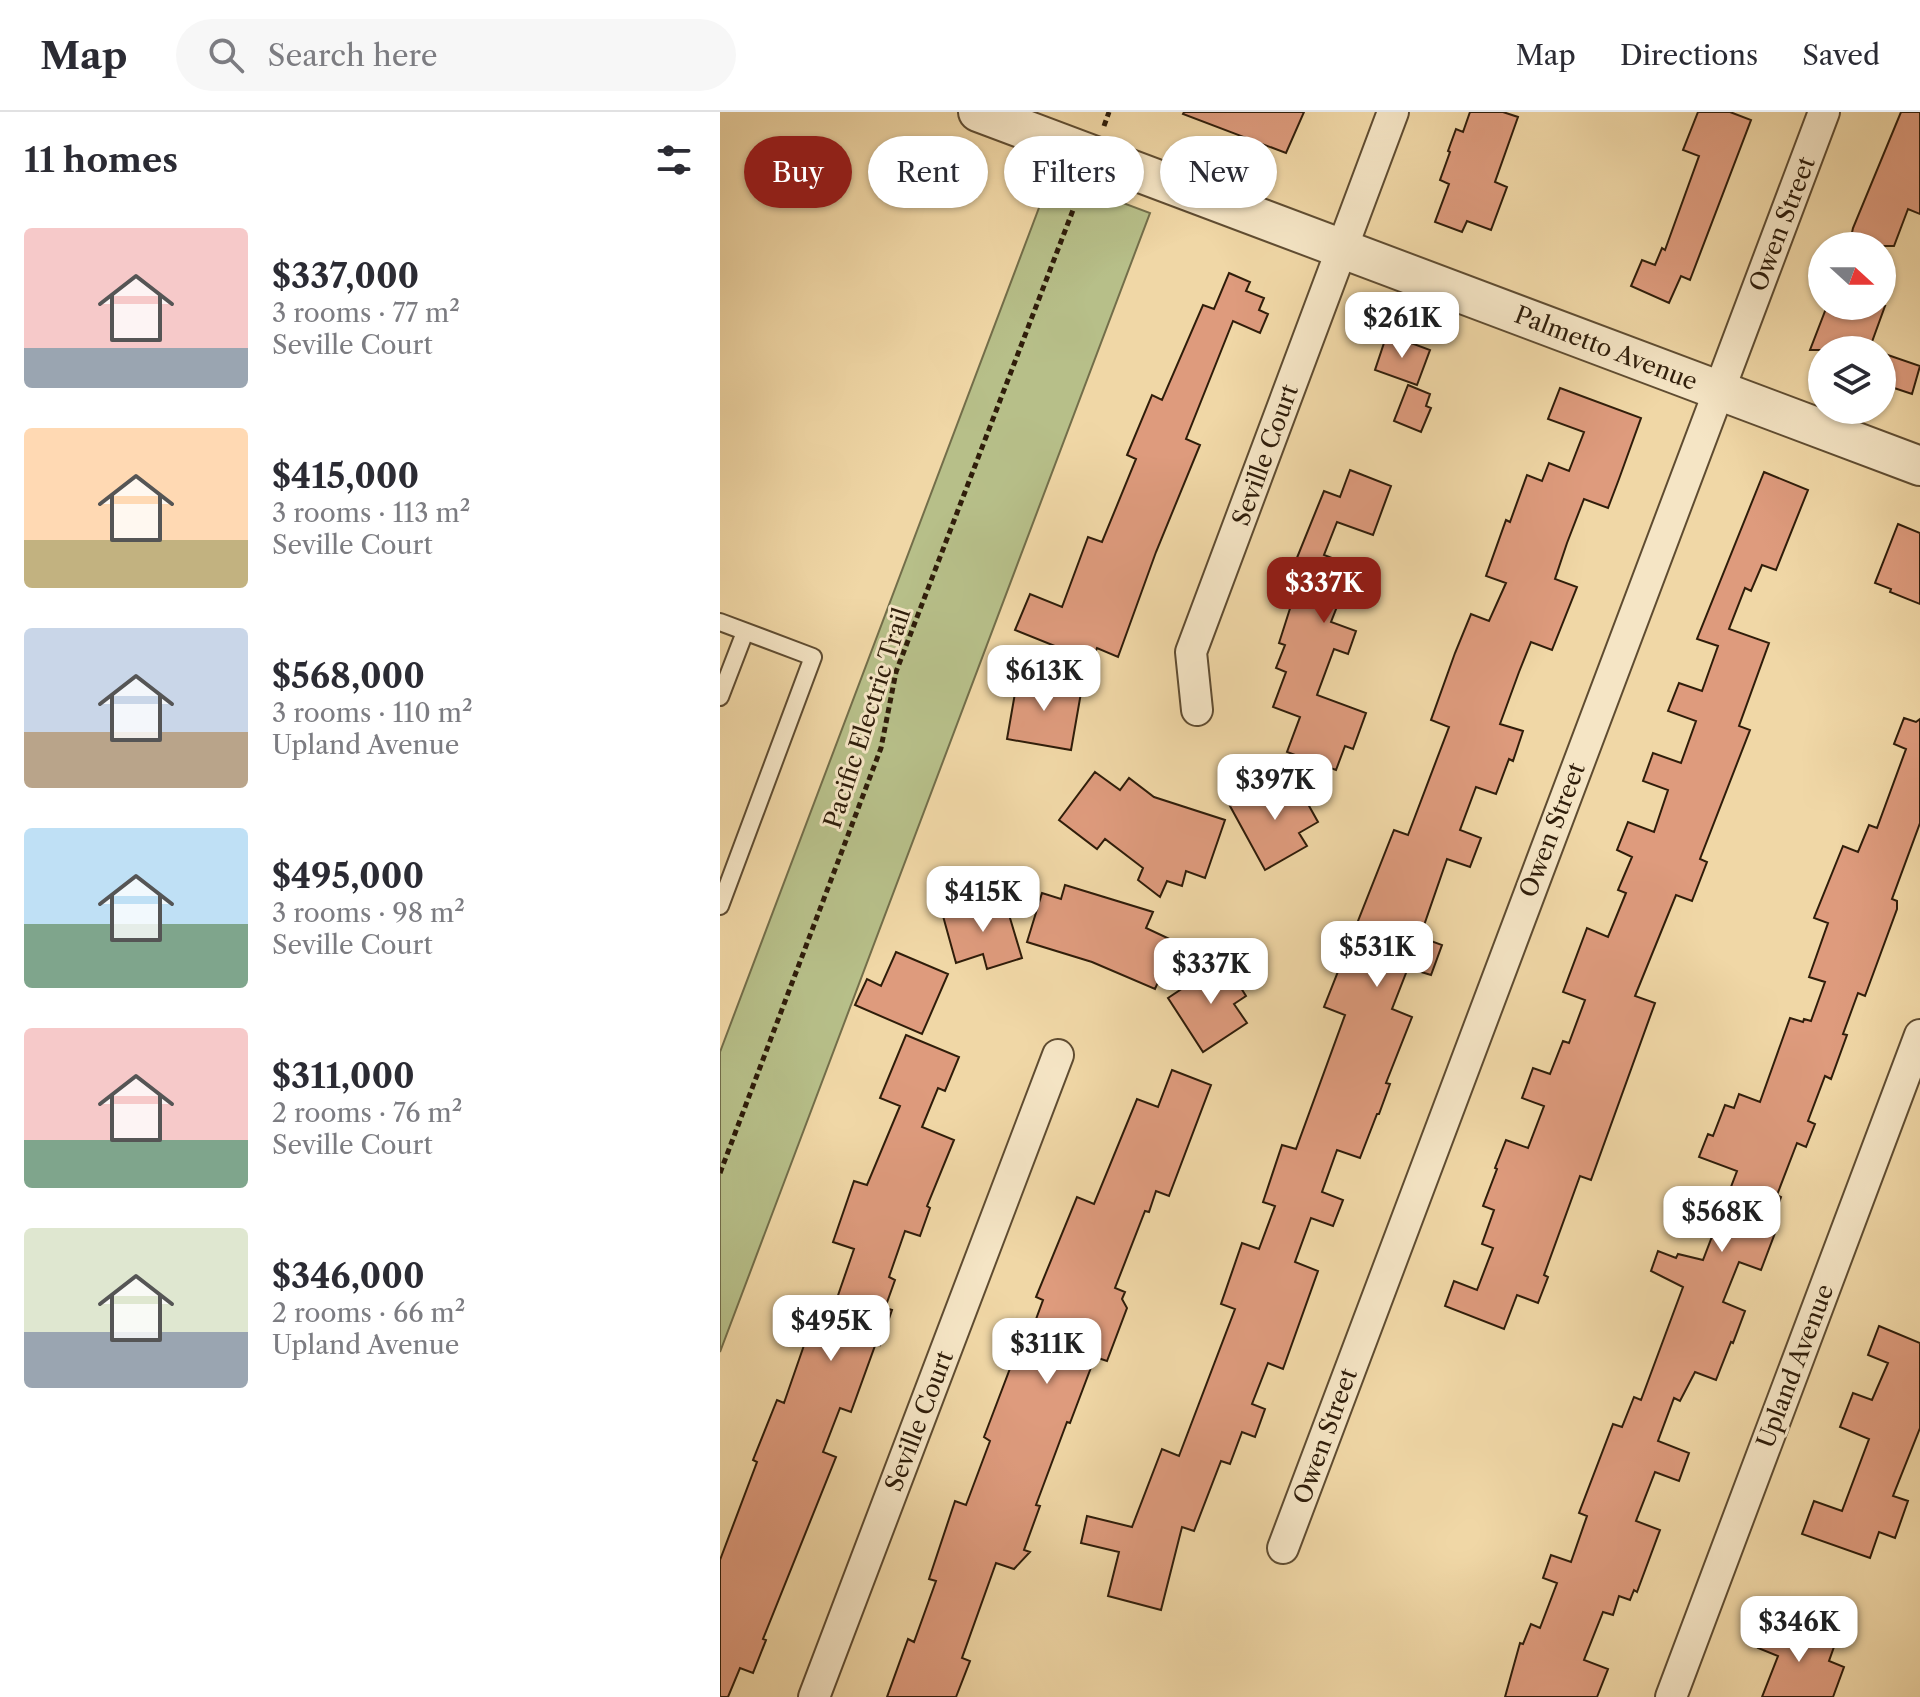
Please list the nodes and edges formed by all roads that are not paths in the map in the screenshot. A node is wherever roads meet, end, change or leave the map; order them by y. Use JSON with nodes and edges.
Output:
{"nodes":[{"id":1,"x":978,"y":112,"type":"edge"},
{"id":2,"x":1393,"y":112,"type":"edge"},
{"id":3,"x":1824,"y":112,"type":"edge"},
{"id":4,"x":1342,"y":248,"type":"junction"},
{"id":5,"x":1718,"y":390,"type":"junction"},
{"id":6,"x":1920,"y":466,"type":"edge"},
{"id":7,"x":720,"y":622,"type":"edge"},
{"id":8,"x":745,"y":632,"type":"junction"},
{"id":9,"x":720,"y":697,"type":"edge"},
{"id":10,"x":1197,"y":710,"type":"dead end"},
{"id":11,"x":720,"y":906,"type":"edge"},
{"id":12,"x":1920,"y":1035,"type":"edge"},
{"id":13,"x":1058,"y":1055,"type":"dead end"},
{"id":14,"x":1283,"y":1548,"type":"dead end"},
{"id":15,"x":814,"y":1697,"type":"edge"},
{"id":16,"x":1671,"y":1697,"type":"edge"}],
"edges":[{"from":1,"to":4,"type":"street","name":"Palmetto Avenue"},
{"from":2,"to":4,"type":"street","name":"Seville Court"},
{"from":3,"to":5,"type":"street","name":"Owen Street"},
{"from":4,"to":5,"type":"street","name":"Palmetto Avenue"},
{"from":4,"to":10,"type":"street","name":"Seville Court"},
{"from":5,"to":6,"type":"street","name":"Palmetto Avenue"},
{"from":5,"to":14,"type":"street","name":"Owen Street"},
{"from":7,"to":8,"type":"lane"},
{"from":8,"to":9,"type":"lane"},
{"from":8,"to":11,"type":"lane"},
{"from":12,"to":16,"type":"street","name":"Upland Avenue"},
{"from":13,"to":15,"type":"street","name":"Seville Court"}]}
